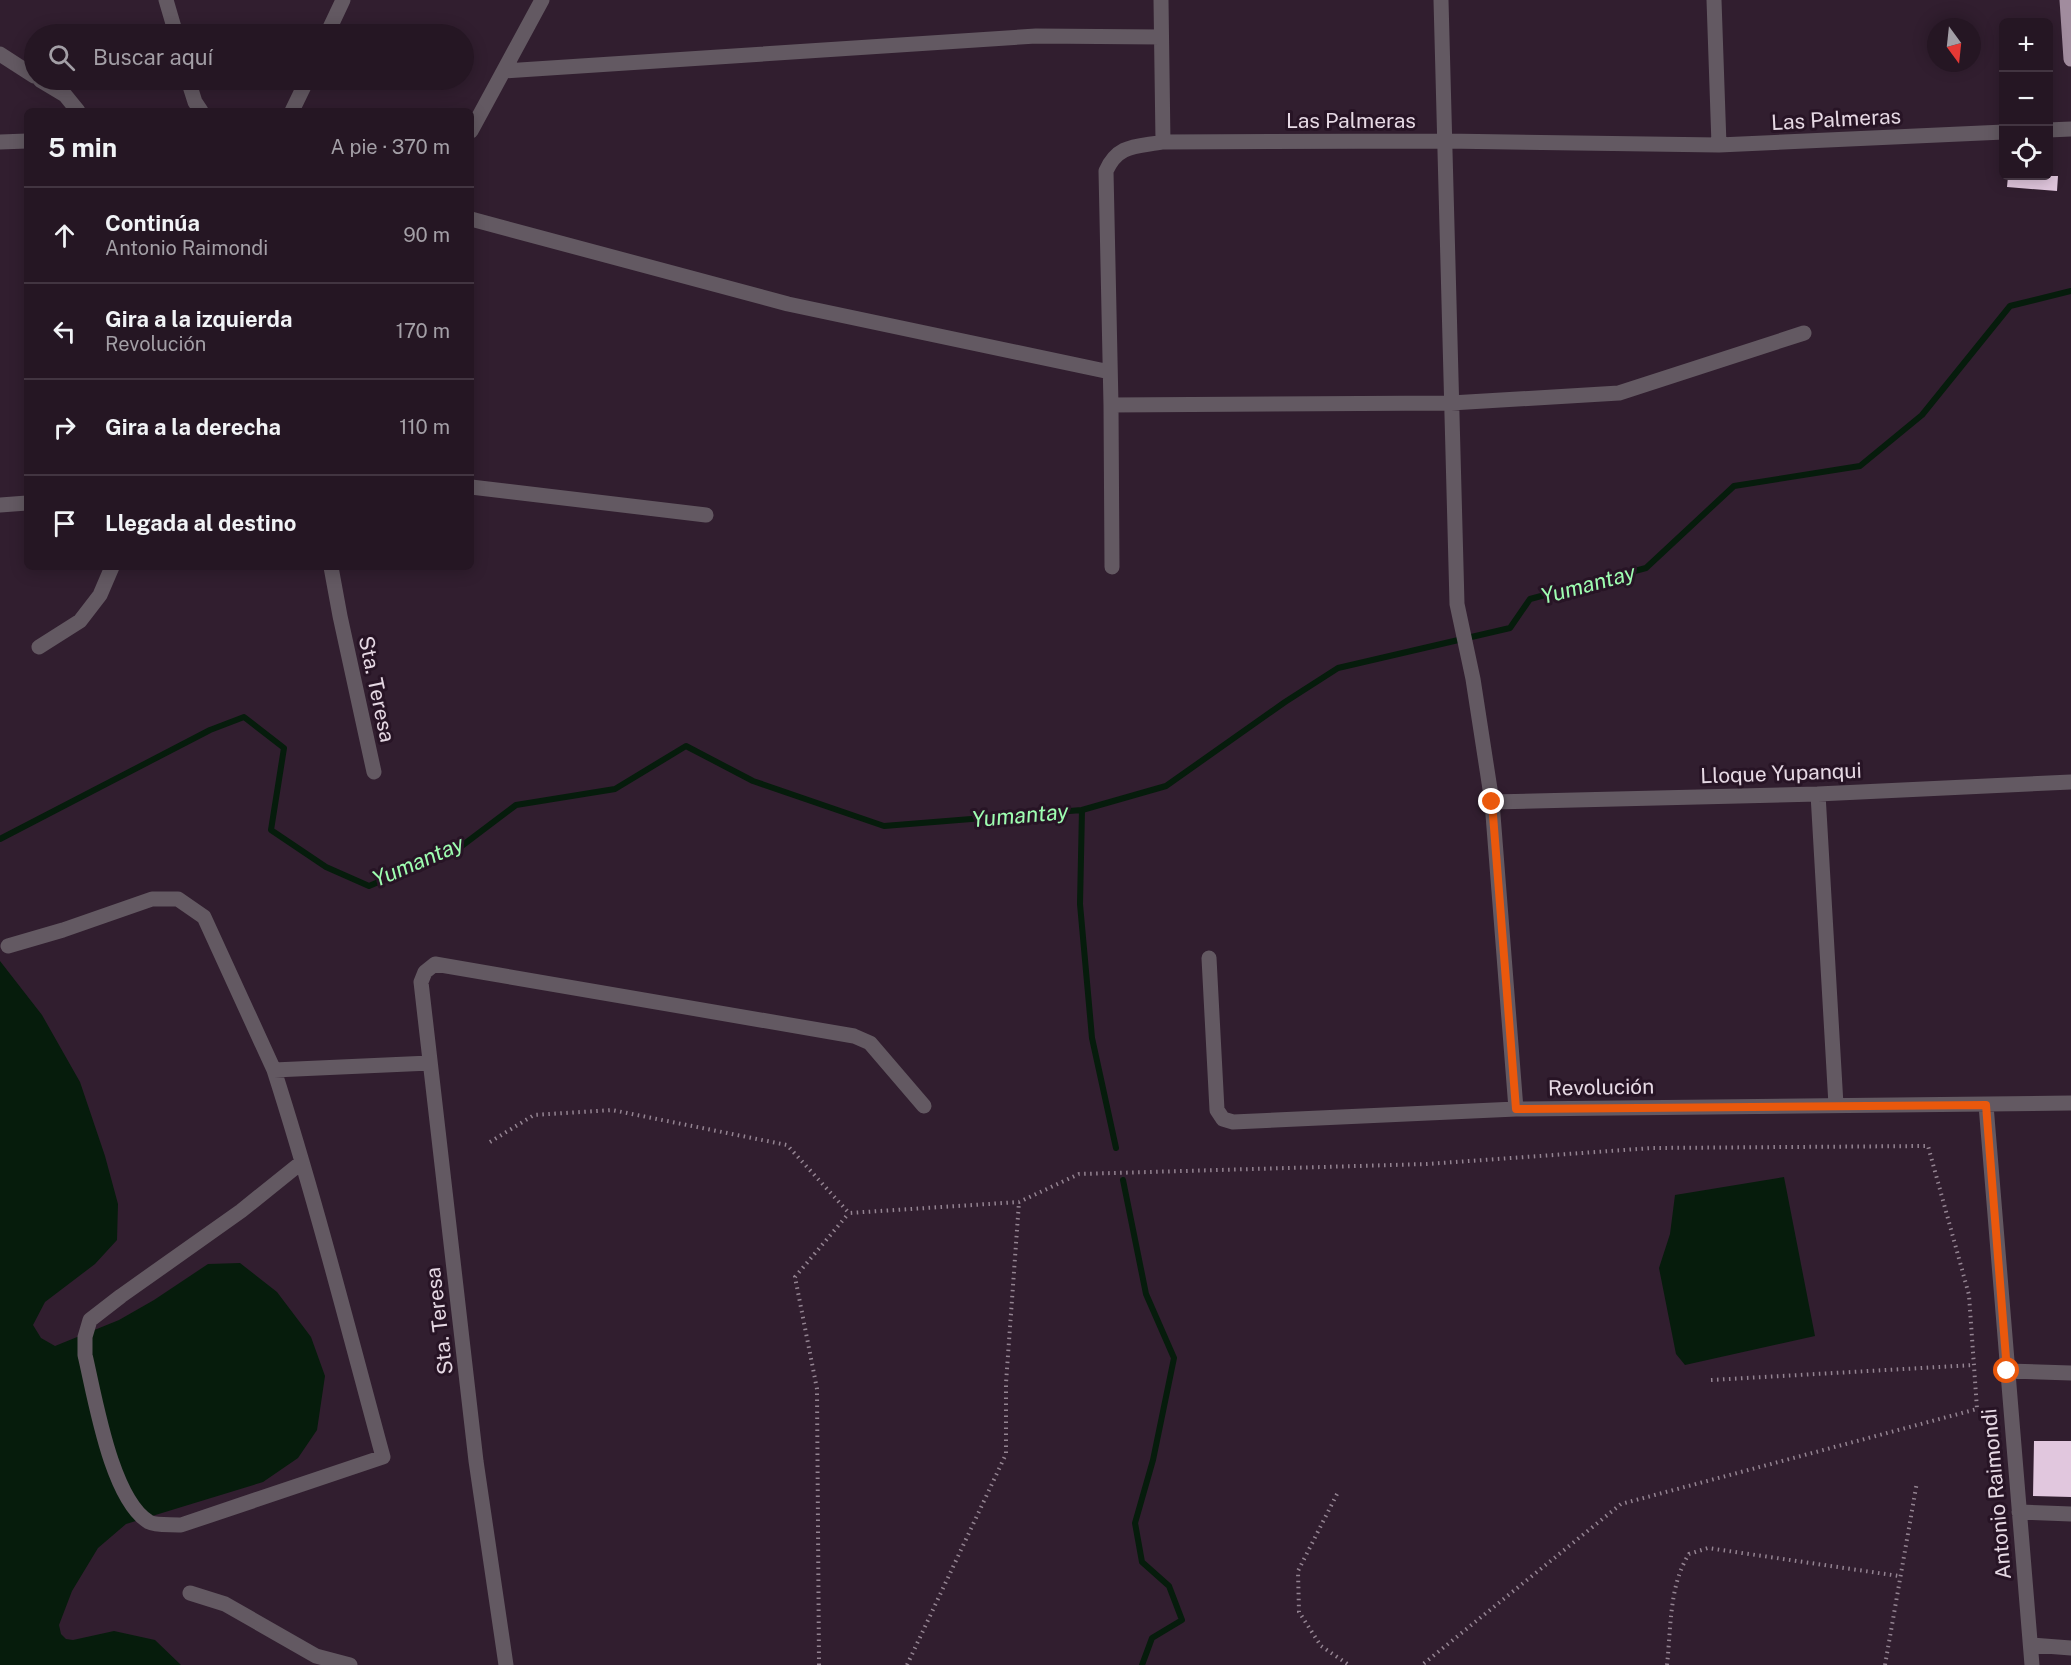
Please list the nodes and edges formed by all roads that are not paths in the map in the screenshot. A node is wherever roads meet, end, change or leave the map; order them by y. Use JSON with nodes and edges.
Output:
{"nodes":[{"id":1,"x":166,"y":0,"type":"edge"},
{"id":2,"x":343,"y":0,"type":"edge"},
{"id":3,"x":542,"y":0,"type":"edge"},
{"id":4,"x":1161,"y":0,"type":"edge"},
{"id":5,"x":1441,"y":0,"type":"edge"},
{"id":6,"x":1714,"y":0,"type":"edge"},
{"id":7,"x":2067,"y":0,"type":"edge"},
{"id":8,"x":173,"y":24,"type":"edge"},
{"id":9,"x":332,"y":24,"type":"edge"},
{"id":10,"x":1161,"y":37,"type":"junction"},
{"id":11,"x":0,"y":54,"type":"edge"},
{"id":12,"x":2071,"y":59,"type":"edge"},
{"id":13,"x":24,"y":70,"type":"edge"},
{"id":14,"x":504,"y":71,"type":"junction"},
{"id":15,"x":57,"y":90,"type":"edge"},
{"id":16,"x":191,"y":90,"type":"edge"},
{"id":17,"x":301,"y":90,"type":"edge"},
{"id":18,"x":76,"y":108,"type":"edge"},
{"id":19,"x":199,"y":108,"type":"edge"},
{"id":20,"x":293,"y":108,"type":"edge"},
{"id":21,"x":474,"y":126,"type":"edge"},
{"id":22,"x":2071,"y":129,"type":"edge"},
{"id":23,"x":2053,"y":130,"type":"edge"},
{"id":24,"x":1999,"y":132,"type":"edge"},
{"id":25,"x":24,"y":141,"type":"edge"},
{"id":26,"x":1445,"y":141,"type":"junction"},
{"id":27,"x":0,"y":142,"type":"edge"},
{"id":28,"x":1162,"y":142,"type":"junction"},
{"id":29,"x":1719,"y":145,"type":"junction"},
{"id":30,"x":474,"y":220,"type":"edge"},
{"id":31,"x":1804,"y":333,"type":"dead end"},
{"id":32,"x":1110,"y":372,"type":"junction"},
{"id":33,"x":1450,"y":403,"type":"junction"},
{"id":34,"x":1111,"y":405,"type":"junction"},
{"id":35,"x":474,"y":487,"type":"edge"},
{"id":36,"x":24,"y":503,"type":"edge"},
{"id":37,"x":0,"y":504,"type":"edge"},
{"id":38,"x":706,"y":515,"type":"dead end"},
{"id":39,"x":1112,"y":567,"type":"dead end"},
{"id":40,"x":111,"y":570,"type":"edge"},
{"id":41,"x":332,"y":570,"type":"edge"},
{"id":42,"x":39,"y":647,"type":"dead end"},
{"id":43,"x":374,"y":772,"type":"dead end"},
{"id":44,"x":2071,"y":782,"type":"edge"},
{"id":45,"x":1818,"y":794,"type":"junction"},
{"id":46,"x":1492,"y":802,"type":"junction"},
{"id":47,"x":9,"y":946,"type":"dead end"},
{"id":48,"x":1209,"y":957,"type":"dead end"},
{"id":49,"x":430,"y":1063,"type":"junction"},
{"id":50,"x":274,"y":1070,"type":"junction"},
{"id":51,"x":2071,"y":1103,"type":"edge"},
{"id":52,"x":1986,"y":1105,"type":"junction"},
{"id":53,"x":924,"y":1106,"type":"dead end"},
{"id":54,"x":1836,"y":1106,"type":"junction"},
{"id":55,"x":1516,"y":1109,"type":"junction"},
{"id":56,"x":302,"y":1162,"type":"junction"},
{"id":57,"x":2007,"y":1371,"type":"junction"},
{"id":58,"x":2071,"y":1373,"type":"edge"},
{"id":59,"x":2019,"y":1512,"type":"junction"},
{"id":60,"x":2071,"y":1514,"type":"edge"},
{"id":61,"x":190,"y":1593,"type":"dead end"},
{"id":62,"x":2031,"y":1645,"type":"junction"},
{"id":63,"x":2071,"y":1648,"type":"edge"},
{"id":64,"x":350,"y":1665,"type":"edge"},
{"id":65,"x":506,"y":1665,"type":"edge"},
{"id":66,"x":2032,"y":1665,"type":"edge"}],
"edges":[{"from":1,"to":8,"type":"street"},
{"from":2,"to":9,"type":"street"},
{"from":3,"to":14,"type":"street"},
{"from":4,"to":10,"type":"street"},
{"from":5,"to":26,"type":"street"},
{"from":6,"to":29,"type":"street"},
{"from":7,"to":12,"type":"main road"},
{"from":10,"to":14,"type":"street"},
{"from":10,"to":28,"type":"street"},
{"from":11,"to":13,"type":"street"},
{"from":14,"to":21,"type":"street"},
{"from":15,"to":18,"type":"street"},
{"from":16,"to":19,"type":"street"},
{"from":17,"to":20,"type":"street"},
{"from":22,"to":23,"type":"street"},
{"from":24,"to":29,"type":"street","name":"Las Palmeras"},
{"from":25,"to":27,"type":"street"},
{"from":26,"to":28,"type":"street","name":"Las Palmeras"},
{"from":26,"to":29,"type":"street","name":"Las Palmeras"},
{"from":26,"to":33,"type":"street"},
{"from":28,"to":32,"type":"street","name":"Las Palmeras"},
{"from":30,"to":32,"type":"street"},
{"from":31,"to":33,"type":"street"},
{"from":32,"to":34,"type":"street","name":"Las Palmeras"},
{"from":33,"to":34,"type":"street"},
{"from":33,"to":46,"type":"street"},
{"from":34,"to":39,"type":"street","name":"Las Palmeras"},
{"from":35,"to":38,"type":"street"},
{"from":36,"to":37,"type":"street"},
{"from":40,"to":42,"type":"street"},
{"from":41,"to":43,"type":"street","name":"Sta. Teresa"},
{"from":44,"to":45,"type":"street","name":"Lloque Yupanqui"},
{"from":45,"to":46,"type":"street","name":"Lloque Yupanqui"},
{"from":45,"to":54,"type":"street"},
{"from":46,"to":55,"type":"street"},
{"from":47,"to":50,"type":"street"},
{"from":48,"to":55,"type":"street","name":"Revolución"},
{"from":49,"to":50,"type":"street"},
{"from":49,"to":53,"type":"street","name":"Sta. Teresa"},
{"from":49,"to":65,"type":"street","name":"Sta. Teresa"},
{"from":50,"to":56,"type":"street"},
{"from":51,"to":52,"type":"street","name":"Revolución"},
{"from":52,"to":54,"type":"street","name":"Revolución"},
{"from":52,"to":57,"type":"street","name":"Antonio Raimondi"},
{"from":54,"to":55,"type":"street","name":"Revolución"},
{"from":56,"to":56,"type":"street"},
{"from":57,"to":58,"type":"street"},
{"from":57,"to":59,"type":"street","name":"Antonio Raimondi"},
{"from":59,"to":60,"type":"street"},
{"from":59,"to":62,"type":"street","name":"Antonio Raimondi"},
{"from":61,"to":64,"type":"street"},
{"from":62,"to":63,"type":"street"},
{"from":62,"to":66,"type":"street","name":"Antonio Raimondi"}]}
